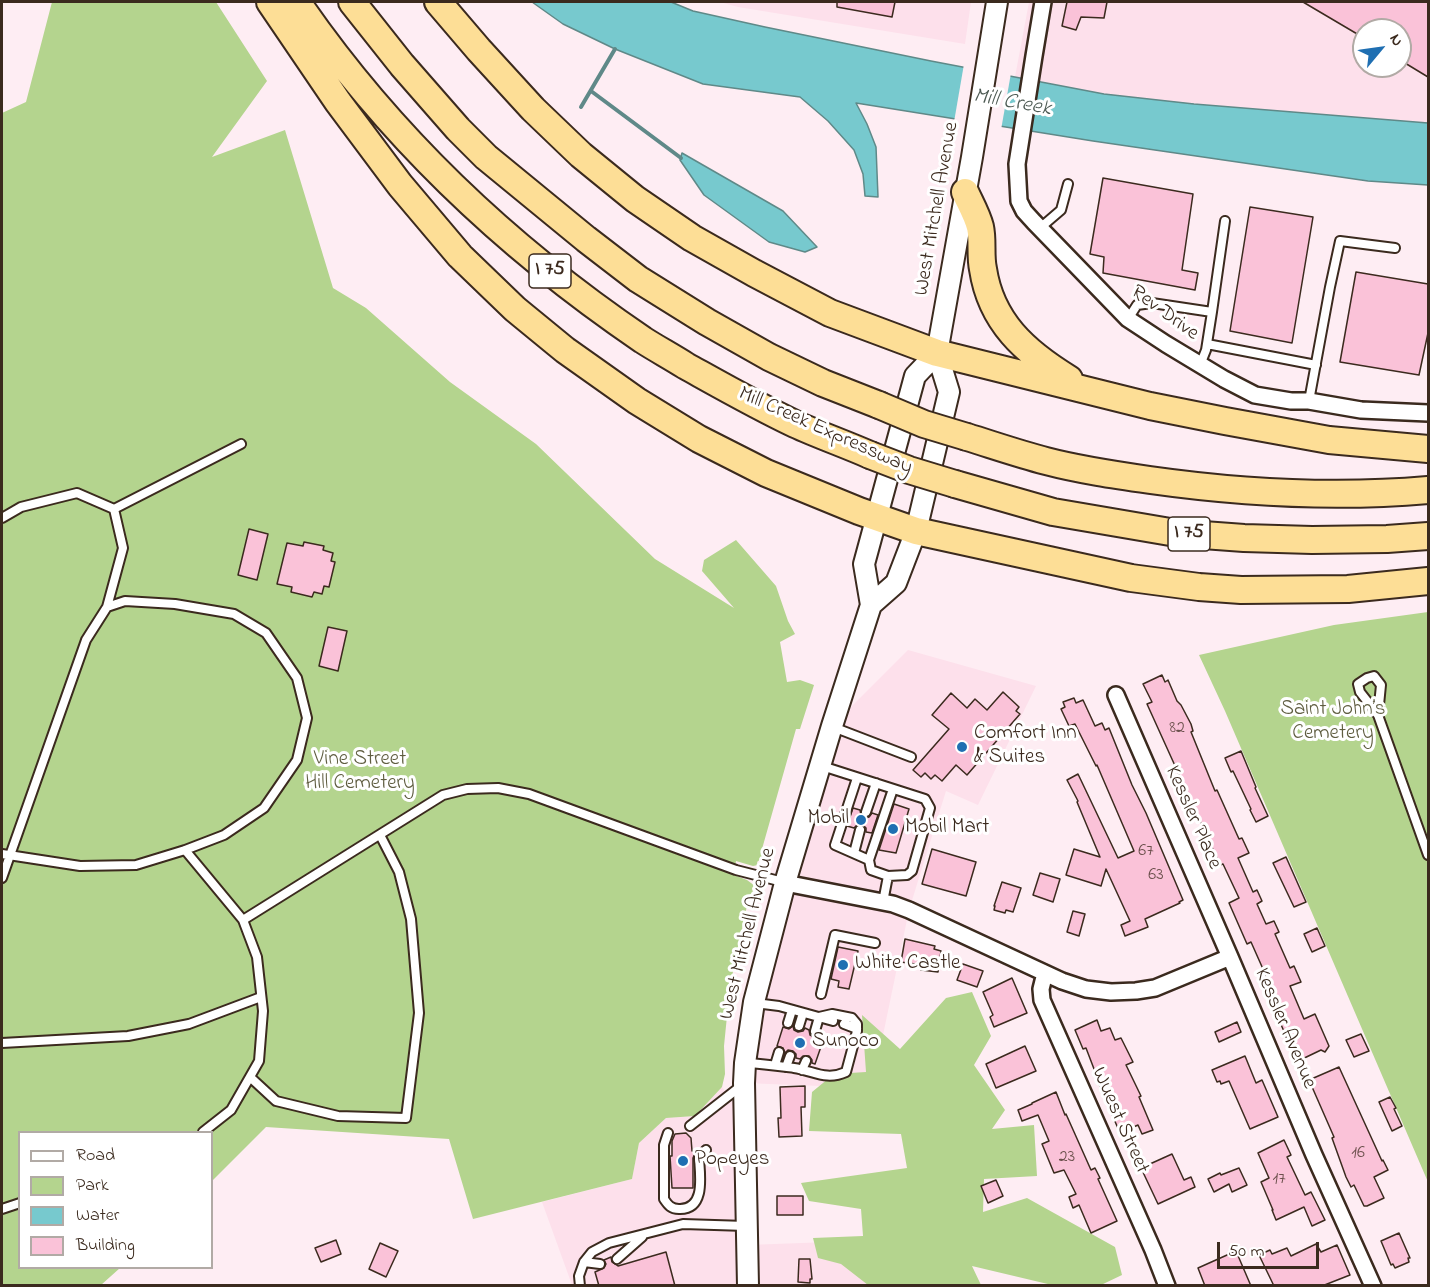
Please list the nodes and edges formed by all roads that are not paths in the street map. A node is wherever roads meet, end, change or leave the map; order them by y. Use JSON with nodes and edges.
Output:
{"nodes":[{"id":1,"x":270,"y":2,"type":"edge"},
{"id":2,"x":297,"y":2,"type":"edge"},
{"id":3,"x":352,"y":2,"type":"edge"},
{"id":4,"x":438,"y":2,"type":"edge"},
{"id":5,"x":997,"y":2,"type":"edge"},
{"id":6,"x":1044,"y":2,"type":"edge"},
{"id":7,"x":1068,"y":184,"type":"dead end"},
{"id":8,"x":965,"y":192,"type":"junction"},
{"id":9,"x":1225,"y":221,"type":"dead end"},
{"id":10,"x":1040,"y":228,"type":"junction"},
{"id":11,"x":1395,"y":248,"type":"dead end"},
{"id":12,"x":1212,"y":312,"type":"junction"},
{"id":13,"x":1128,"y":319,"type":"junction"},
{"id":14,"x":1207,"y":345,"type":"junction"},
{"id":15,"x":937,"y":353,"type":"junction"},
{"id":16,"x":1200,"y":365,"type":"junction"},
{"id":17,"x":1316,"y":365,"type":"junction"},
{"id":18,"x":1087,"y":390,"type":"junction"},
{"id":19,"x":1309,"y":400,"type":"junction"},
{"id":20,"x":1428,"y":413,"type":"edge"},
{"id":21,"x":242,"y":444,"type":"dead end"},
{"id":22,"x":1428,"y":449,"type":"edge"},
{"id":23,"x":1428,"y":490,"type":"edge"},
{"id":24,"x":114,"y":509,"type":"junction"},
{"id":25,"x":877,"y":517,"type":"junction"},
{"id":26,"x":2,"y":518,"type":"edge"},
{"id":27,"x":915,"y":531,"type":"junction"},
{"id":28,"x":1428,"y":536,"type":"edge"},
{"id":29,"x":1428,"y":581,"type":"edge"},
{"id":30,"x":871,"y":605,"type":"junction"},
{"id":31,"x":107,"y":607,"type":"junction"},
{"id":32,"x":1116,"y":695,"type":"dead end"},
{"id":33,"x":1378,"y":715,"type":"junction"},
{"id":34,"x":832,"y":726,"type":"junction"},
{"id":35,"x":911,"y":757,"type":"dead end"},
{"id":36,"x":820,"y":765,"type":"junction"},
{"id":37,"x":857,"y":778,"type":"junction"},
{"id":38,"x":876,"y":783,"type":"junction"},
{"id":39,"x":893,"y":789,"type":"junction"},
{"id":40,"x":866,"y":812,"type":"dead end"},
{"id":41,"x":860,"y":830,"type":"dead end"},
{"id":42,"x":380,"y":835,"type":"junction"},
{"id":43,"x":185,"y":850,"type":"junction"},
{"id":44,"x":854,"y":853,"type":"junction"},
{"id":45,"x":6,"y":854,"type":"edge"},
{"id":46,"x":1428,"y":855,"type":"edge"},
{"id":47,"x":869,"y":860,"type":"junction"},
{"id":48,"x":888,"y":876,"type":"junction"},
{"id":49,"x":2,"y":878,"type":"edge"},
{"id":50,"x":785,"y":883,"type":"junction"},
{"id":51,"x":883,"y":902,"type":"junction"},
{"id":52,"x":243,"y":920,"type":"junction"},
{"id":53,"x":875,"y":943,"type":"dead end"},
{"id":54,"x":1230,"y":957,"type":"junction"},
{"id":55,"x":1044,"y":974,"type":"junction"},
{"id":56,"x":821,"y":994,"type":"dead end"},
{"id":57,"x":261,"y":997,"type":"junction"},
{"id":58,"x":754,"y":1002,"type":"junction"},
{"id":59,"x":792,"y":1010,"type":"junction"},
{"id":60,"x":803,"y":1013,"type":"junction"},
{"id":61,"x":819,"y":1017,"type":"junction"},
{"id":62,"x":832,"y":1021,"type":"dead end"},
{"id":63,"x":788,"y":1023,"type":"dead end"},
{"id":64,"x":844,"y":1024,"type":"dead end"},
{"id":65,"x":799,"y":1026,"type":"dead end"},
{"id":66,"x":857,"y":1029,"type":"junction"},
{"id":67,"x":815,"y":1031,"type":"dead end"},
{"id":68,"x":2,"y":1043,"type":"edge"},
{"id":69,"x":779,"y":1052,"type":"dead end"},
{"id":70,"x":790,"y":1056,"type":"dead end"},
{"id":71,"x":806,"y":1061,"type":"dead end"},
{"id":72,"x":745,"y":1063,"type":"junction"},
{"id":73,"x":775,"y":1065,"type":"junction"},
{"id":74,"x":786,"y":1067,"type":"junction"},
{"id":75,"x":802,"y":1070,"type":"junction"},
{"id":76,"x":250,"y":1077,"type":"junction"},
{"id":77,"x":744,"y":1083,"type":"junction"},
{"id":78,"x":690,"y":1126,"type":"dead end"},
{"id":79,"x":204,"y":1131,"type":"edge"},
{"id":80,"x":668,"y":1133,"type":"dead end"},
{"id":81,"x":706,"y":1150,"type":"dead end"},
{"id":82,"x":18,"y":1204,"type":"edge"},
{"id":83,"x":2,"y":1209,"type":"edge"},
{"id":84,"x":747,"y":1226,"type":"junction"},
{"id":85,"x":645,"y":1234,"type":"junction"},
{"id":86,"x":617,"y":1259,"type":"dead end"},
{"id":87,"x":584,"y":1262,"type":"junction"},
{"id":88,"x":600,"y":1264,"type":"dead end"},
{"id":89,"x":580,"y":1286,"type":"edge"},
{"id":90,"x":748,"y":1286,"type":"edge"},
{"id":91,"x":1167,"y":1286,"type":"edge"},
{"id":92,"x":1373,"y":1286,"type":"edge"}],
"edges":[{"from":1,"to":25,"type":"highway"},
{"from":2,"to":28,"type":"highway","name":"Mill Creek Expressway","number":"I 75","bridge":true},
{"from":3,"to":23,"type":"highway","name":"Mill Creek Expressway","number":"I 75","bridge":true},
{"from":4,"to":15,"type":"highway"},
{"from":5,"to":8,"type":"main road","name":"West Mitchell Avenue"},
{"from":6,"to":10,"type":"street","name":"Rev Drive"},
{"from":7,"to":10,"type":"lane"},
{"from":8,"to":15,"type":"main road","name":"West Mitchell Avenue"},
{"from":8,"to":18,"type":"highway"},
{"from":9,"to":12,"type":"lane"},
{"from":10,"to":13,"type":"street","name":"Rev Drive"},
{"from":11,"to":17,"type":"lane"},
{"from":12,"to":13,"type":"lane"},
{"from":12,"to":14,"type":"lane"},
{"from":13,"to":16,"type":"street","name":"Rev Drive"},
{"from":14,"to":16,"type":"lane"},
{"from":14,"to":17,"type":"lane"},
{"from":15,"to":18,"type":"highway"},
{"from":15,"to":25,"type":"main road","name":"West Mitchell Avenue"},
{"from":15,"to":27,"type":"main road","name":"West Mitchell Avenue"},
{"from":16,"to":19,"type":"street","name":"Rev Drive"},
{"from":17,"to":19,"type":"lane"},
{"from":18,"to":22,"type":"highway"},
{"from":19,"to":20,"type":"street","name":"Rev Drive"},
{"from":21,"to":24,"type":"lane"},
{"from":24,"to":26,"type":"lane"},
{"from":24,"to":31,"type":"lane"},
{"from":25,"to":27,"type":"highway"},
{"from":25,"to":30,"type":"main road","name":"West Mitchell Avenue"},
{"from":27,"to":29,"type":"highway"},
{"from":27,"to":30,"type":"main road","name":"West Mitchell Avenue"},
{"from":30,"to":34,"type":"main road","name":"West Mitchell Avenue"},
{"from":31,"to":43,"type":"lane"},
{"from":31,"to":45,"type":"lane"},
{"from":32,"to":54,"type":"street","name":"Kessler Place"},
{"from":33,"to":33,"type":"lane"},
{"from":33,"to":46,"type":"lane"},
{"from":34,"to":35,"type":"lane"},
{"from":34,"to":36,"type":"main road","name":"West Mitchell Avenue"},
{"from":36,"to":37,"type":"lane"},
{"from":36,"to":50,"type":"main road","name":"West Mitchell Avenue"},
{"from":37,"to":38,"type":"lane"},
{"from":37,"to":44,"type":"lane"},
{"from":38,"to":39,"type":"lane"},
{"from":38,"to":40,"type":"lane"},
{"from":39,"to":47,"type":"lane"},
{"from":39,"to":48,"type":"lane"},
{"from":41,"to":44,"type":"lane"},
{"from":42,"to":50,"type":"lane"},
{"from":42,"to":52,"type":"lane"},
{"from":42,"to":76,"type":"lane"},
{"from":43,"to":45,"type":"lane"},
{"from":43,"to":52,"type":"lane"},
{"from":44,"to":47,"type":"lane"},
{"from":45,"to":49,"type":"lane"},
{"from":47,"to":48,"type":"lane"},
{"from":48,"to":51,"type":"lane"},
{"from":50,"to":51,"type":"street","name":"Kessler Avenue"},
{"from":50,"to":58,"type":"main road","name":"West Mitchell Avenue"},
{"from":51,"to":55,"type":"street","name":"Kessler Avenue"},
{"from":52,"to":57,"type":"lane"},
{"from":53,"to":56,"type":"lane"},
{"from":54,"to":55,"type":"street","name":"Kessler Avenue"},
{"from":54,"to":92,"type":"street","name":"Kessler Avenue"},
{"from":55,"to":91,"type":"street","name":"Wuest Street"},
{"from":57,"to":68,"type":"lane"},
{"from":57,"to":76,"type":"lane"},
{"from":58,"to":59,"type":"lane"},
{"from":58,"to":72,"type":"main road","name":"West Mitchell Avenue"},
{"from":59,"to":60,"type":"lane"},
{"from":59,"to":63,"type":"lane"},
{"from":60,"to":61,"type":"lane"},
{"from":60,"to":65,"type":"lane"},
{"from":61,"to":62,"type":"lane"},
{"from":61,"to":66,"type":"lane"},
{"from":61,"to":67,"type":"lane"},
{"from":64,"to":66,"type":"lane"},
{"from":66,"to":75,"type":"lane"},
{"from":69,"to":73,"type":"lane"},
{"from":70,"to":74,"type":"lane"},
{"from":71,"to":75,"type":"lane"},
{"from":72,"to":73,"type":"lane"},
{"from":72,"to":77,"type":"main road","name":"West Mitchell Avenue"},
{"from":73,"to":74,"type":"lane"},
{"from":74,"to":75,"type":"lane"},
{"from":76,"to":79,"type":"lane"},
{"from":77,"to":78,"type":"lane"},
{"from":77,"to":84,"type":"main road","name":"West Mitchell Avenue"},
{"from":80,"to":81,"type":"lane"},
{"from":82,"to":83,"type":"lane"},
{"from":84,"to":85,"type":"lane"},
{"from":84,"to":90,"type":"main road","name":"West Mitchell Avenue"},
{"from":85,"to":86,"type":"lane"},
{"from":85,"to":87,"type":"lane"},
{"from":87,"to":88,"type":"lane"},
{"from":87,"to":89,"type":"lane"}]}
